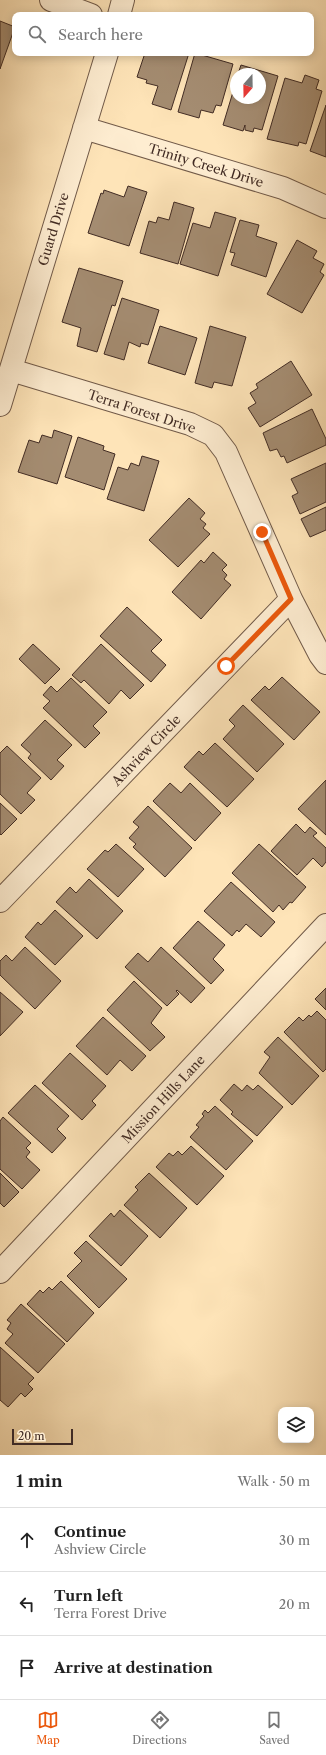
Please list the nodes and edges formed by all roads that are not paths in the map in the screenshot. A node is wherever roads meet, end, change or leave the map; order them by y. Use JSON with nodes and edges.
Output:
{"nodes":[{"id":1,"x":51,"y":0,"type":"edge"},
{"id":2,"x":123,"y":0,"type":"edge"},
{"id":3,"x":83,"y":12,"type":"edge"},
{"id":4,"x":120,"y":12,"type":"edge"},
{"id":5,"x":106,"y":56,"type":"edge"},
{"id":6,"x":84,"y":128,"type":"junction"},
{"id":7,"x":326,"y":207,"type":"edge"},
{"id":8,"x":11,"y":370,"type":"junction"},
{"id":9,"x":0,"y":405,"type":"edge"},
{"id":10,"x":291,"y":599,"type":"junction"},
{"id":11,"x":326,"y":663,"type":"edge"},
{"id":12,"x":0,"y":901,"type":"edge"},
{"id":13,"x":326,"y":925,"type":"edge"},
{"id":14,"x":0,"y":1272,"type":"edge"}],
"edges":[{"from":1,"to":3,"type":"street"},
{"from":2,"to":4,"type":"street"},
{"from":5,"to":6,"type":"street","name":"Guard Drive"},
{"from":6,"to":7,"type":"street","name":"Trinity Creek Drive"},
{"from":6,"to":8,"type":"street","name":"Guard Drive"},
{"from":8,"to":9,"type":"street","name":"Guard Drive"},
{"from":8,"to":10,"type":"street","name":"Terra Forest Drive"},
{"from":10,"to":11,"type":"street","name":"Terra Forest Drive"},
{"from":10,"to":12,"type":"street","name":"Ashview Circle"},
{"from":13,"to":14,"type":"street","name":"Mission Hills Lane"}]}
